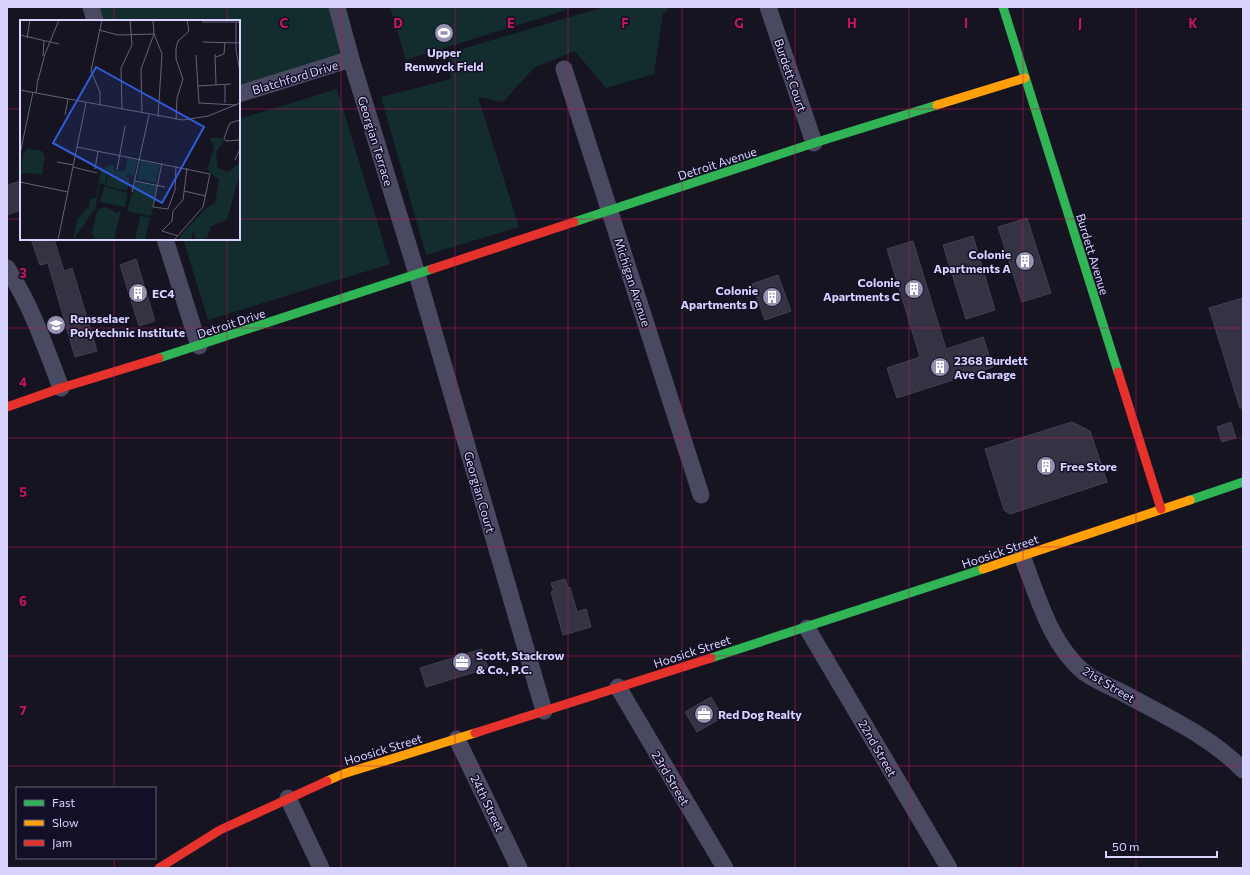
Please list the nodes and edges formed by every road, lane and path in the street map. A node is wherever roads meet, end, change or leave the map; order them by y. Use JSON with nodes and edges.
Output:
{"nodes":[{"id":1,"x":91,"y":7,"type":"edge"},
{"id":2,"x":337,"y":7,"type":"edge"},
{"id":3,"x":768,"y":7,"type":"edge"},
{"id":4,"x":1003,"y":7,"type":"edge"},
{"id":5,"x":95,"y":20,"type":"edge"},
{"id":6,"x":351,"y":60,"type":"junction"},
{"id":7,"x":564,"y":69,"type":"dead end"},
{"id":8,"x":1025,"y":78,"type":"junction"},
{"id":9,"x":240,"y":94,"type":"edge"},
{"id":10,"x":814,"y":143,"type":"junction"},
{"id":11,"x":610,"y":211,"type":"junction"},
{"id":12,"x":164,"y":240,"type":"edge"},
{"id":13,"x":7,"y":268,"type":"edge"},
{"id":14,"x":417,"y":274,"type":"junction"},
{"id":15,"x":199,"y":346,"type":"junction"},
{"id":16,"x":61,"y":388,"type":"junction"},
{"id":17,"x":7,"y":407,"type":"edge"},
{"id":18,"x":1243,"y":482,"type":"edge"},
{"id":19,"x":701,"y":495,"type":"dead end"},
{"id":20,"x":1161,"y":509,"type":"junction"},
{"id":21,"x":1022,"y":556,"type":"junction"},
{"id":22,"x":807,"y":628,"type":"junction"},
{"id":23,"x":618,"y":687,"type":"junction"},
{"id":24,"x":544,"y":710,"type":"junction"},
{"id":25,"x":457,"y":739,"type":"junction"},
{"id":26,"x":1243,"y":770,"type":"edge"},
{"id":27,"x":288,"y":798,"type":"junction"},
{"id":28,"x":159,"y":868,"type":"edge"},
{"id":29,"x":321,"y":868,"type":"edge"},
{"id":30,"x":519,"y":868,"type":"edge"},
{"id":31,"x":725,"y":868,"type":"edge"},
{"id":32,"x":949,"y":868,"type":"edge"}],
"edges":[{"from":1,"to":5,"type":"street"},
{"from":2,"to":6,"type":"street","name":"Georgian Terrace"},
{"from":3,"to":10,"type":"street","name":"Burdett Court"},
{"from":4,"to":8,"type":"main road","name":"Burdett Avenue"},
{"from":6,"to":9,"type":"street","name":"Blatchford Drive"},
{"from":6,"to":14,"type":"street","name":"Georgian Terrace"},
{"from":7,"to":11,"type":"street","name":"Michigan Avenue"},
{"from":8,"to":10,"type":"main road","name":"Detroit Avenue"},
{"from":8,"to":20,"type":"main road","name":"Burdett Avenue"},
{"from":10,"to":11,"type":"main road","name":"Detroit Avenue"},
{"from":11,"to":14,"type":"main road","name":"Detroit Avenue"},
{"from":11,"to":19,"type":"street","name":"Michigan Avenue"},
{"from":12,"to":15,"type":"street"},
{"from":13,"to":16,"type":"street"},
{"from":14,"to":15,"type":"main road","name":"Detroit Drive"},
{"from":14,"to":24,"type":"street","name":"Georgian Court"},
{"from":15,"to":16,"type":"main road","name":"Detroit Drive"},
{"from":16,"to":17,"type":"main road","name":"Detroit Drive"},
{"from":18,"to":20,"type":"main road","name":"Hoosick Street"},
{"from":20,"to":21,"type":"main road","name":"Hoosick Street"},
{"from":21,"to":22,"type":"main road","name":"Hoosick Street"},
{"from":21,"to":26,"type":"street","name":"21st Street"},
{"from":22,"to":23,"type":"main road","name":"Hoosick Street"},
{"from":22,"to":32,"type":"street","name":"22nd Street"},
{"from":23,"to":24,"type":"main road","name":"Hoosick Street"},
{"from":23,"to":31,"type":"street","name":"23rd Street"},
{"from":24,"to":25,"type":"main road","name":"Hoosick Street"},
{"from":25,"to":27,"type":"main road","name":"Hoosick Street"},
{"from":25,"to":30,"type":"street","name":"24th Street"},
{"from":27,"to":28,"type":"main road","name":"Hoosick Street"},
{"from":27,"to":29,"type":"street"}]}
